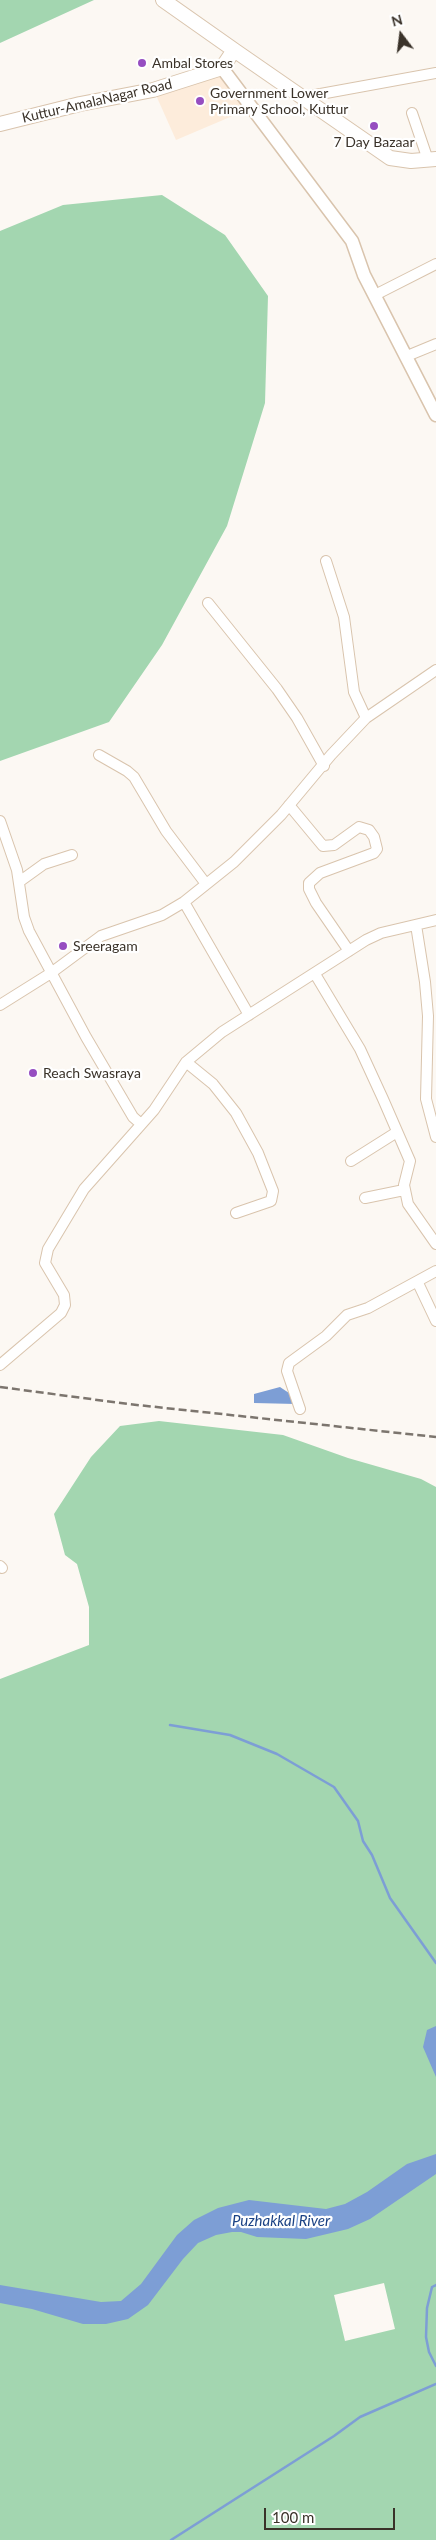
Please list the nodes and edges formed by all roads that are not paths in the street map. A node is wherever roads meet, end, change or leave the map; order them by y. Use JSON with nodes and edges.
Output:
{"nodes":[{"id":1,"x":163,"y":0,"type":"edge"},
{"id":2,"x":234,"y":50,"type":"junction"},
{"id":3,"x":222,"y":68,"type":"junction"},
{"id":4,"x":436,"y":73,"type":"edge"},
{"id":5,"x":304,"y":97,"type":"junction"},
{"id":6,"x":412,"y":113,"type":"dead end"},
{"id":7,"x":0,"y":124,"type":"edge"},
{"id":8,"x":432,"y":159,"type":"edge"},
{"id":9,"x":436,"y":264,"type":"edge"},
{"id":10,"x":374,"y":295,"type":"junction"},
{"id":11,"x":436,"y":344,"type":"edge"},
{"id":12,"x":407,"y":356,"type":"junction"},
{"id":13,"x":436,"y":415,"type":"edge"},
{"id":14,"x":326,"y":561,"type":"dead end"},
{"id":15,"x":208,"y":603,"type":"dead end"},
{"id":16,"x":436,"y":670,"type":"edge"},
{"id":17,"x":366,"y":718,"type":"junction"},
{"id":18,"x":99,"y":754,"type":"dead end"},
{"id":19,"x":324,"y":766,"type":"junction"},
{"id":20,"x":289,"y":805,"type":"junction"},
{"id":21,"x":0,"y":821,"type":"edge"},
{"id":22,"x":72,"y":855,"type":"dead end"},
{"id":23,"x":19,"y":882,"type":"junction"},
{"id":24,"x":206,"y":884,"type":"junction"},
{"id":25,"x":184,"y":902,"type":"junction"},
{"id":26,"x":436,"y":920,"type":"edge"},
{"id":27,"x":416,"y":925,"type":"junction"},
{"id":28,"x":349,"y":950,"type":"junction"},
{"id":29,"x":51,"y":973,"type":"junction"},
{"id":30,"x":314,"y":974,"type":"junction"},
{"id":31,"x":0,"y":1005,"type":"edge"},
{"id":32,"x":249,"y":1015,"type":"junction"},
{"id":33,"x":186,"y":1062,"type":"junction"},
{"id":34,"x":431,"y":1098,"type":"edge"},
{"id":35,"x":141,"y":1124,"type":"junction"},
{"id":36,"x":397,"y":1132,"type":"junction"},
{"id":37,"x":436,"y":1137,"type":"edge"},
{"id":38,"x":351,"y":1162,"type":"dead end"},
{"id":39,"x":404,"y":1190,"type":"junction"},
{"id":40,"x":365,"y":1198,"type":"dead end"},
{"id":41,"x":236,"y":1213,"type":"dead end"},
{"id":42,"x":436,"y":1244,"type":"edge"},
{"id":43,"x":436,"y":1271,"type":"edge"},
{"id":44,"x":418,"y":1283,"type":"junction"},
{"id":45,"x":436,"y":1321,"type":"edge"},
{"id":46,"x":0,"y":1365,"type":"edge"},
{"id":47,"x":300,"y":1409,"type":"dead end"}],
"edges":[{"from":1,"to":2,"type":"main road"},
{"from":2,"to":3,"type":"main road"},
{"from":2,"to":5,"type":"main road"},
{"from":3,"to":7,"type":"main road","name":"Kuttur-AmalaNagar Road"},
{"from":3,"to":10,"type":"street"},
{"from":4,"to":5,"type":"street"},
{"from":5,"to":8,"type":"main road"},
{"from":6,"to":8,"type":"street"},
{"from":9,"to":10,"type":"street"},
{"from":10,"to":12,"type":"street"},
{"from":11,"to":12,"type":"street"},
{"from":12,"to":13,"type":"street"},
{"from":14,"to":17,"type":"street"},
{"from":15,"to":19,"type":"street"},
{"from":16,"to":17,"type":"street"},
{"from":17,"to":19,"type":"street"},
{"from":18,"to":24,"type":"street"},
{"from":19,"to":20,"type":"street"},
{"from":20,"to":24,"type":"street"},
{"from":20,"to":28,"type":"street"},
{"from":21,"to":23,"type":"street"},
{"from":22,"to":23,"type":"street"},
{"from":23,"to":29,"type":"street"},
{"from":24,"to":25,"type":"street"},
{"from":25,"to":29,"type":"street"},
{"from":25,"to":32,"type":"street"},
{"from":26,"to":27,"type":"street"},
{"from":27,"to":28,"type":"street"},
{"from":27,"to":34,"type":"street"},
{"from":28,"to":30,"type":"street"},
{"from":29,"to":31,"type":"street"},
{"from":29,"to":35,"type":"street"},
{"from":30,"to":32,"type":"street"},
{"from":30,"to":36,"type":"street"},
{"from":32,"to":33,"type":"street"},
{"from":33,"to":35,"type":"street"},
{"from":33,"to":41,"type":"street"},
{"from":34,"to":37,"type":"street"},
{"from":35,"to":46,"type":"street"},
{"from":36,"to":38,"type":"street"},
{"from":36,"to":39,"type":"street"},
{"from":39,"to":40,"type":"street"},
{"from":39,"to":42,"type":"street"},
{"from":43,"to":44,"type":"street"},
{"from":44,"to":45,"type":"street"},
{"from":44,"to":47,"type":"street"}]}
